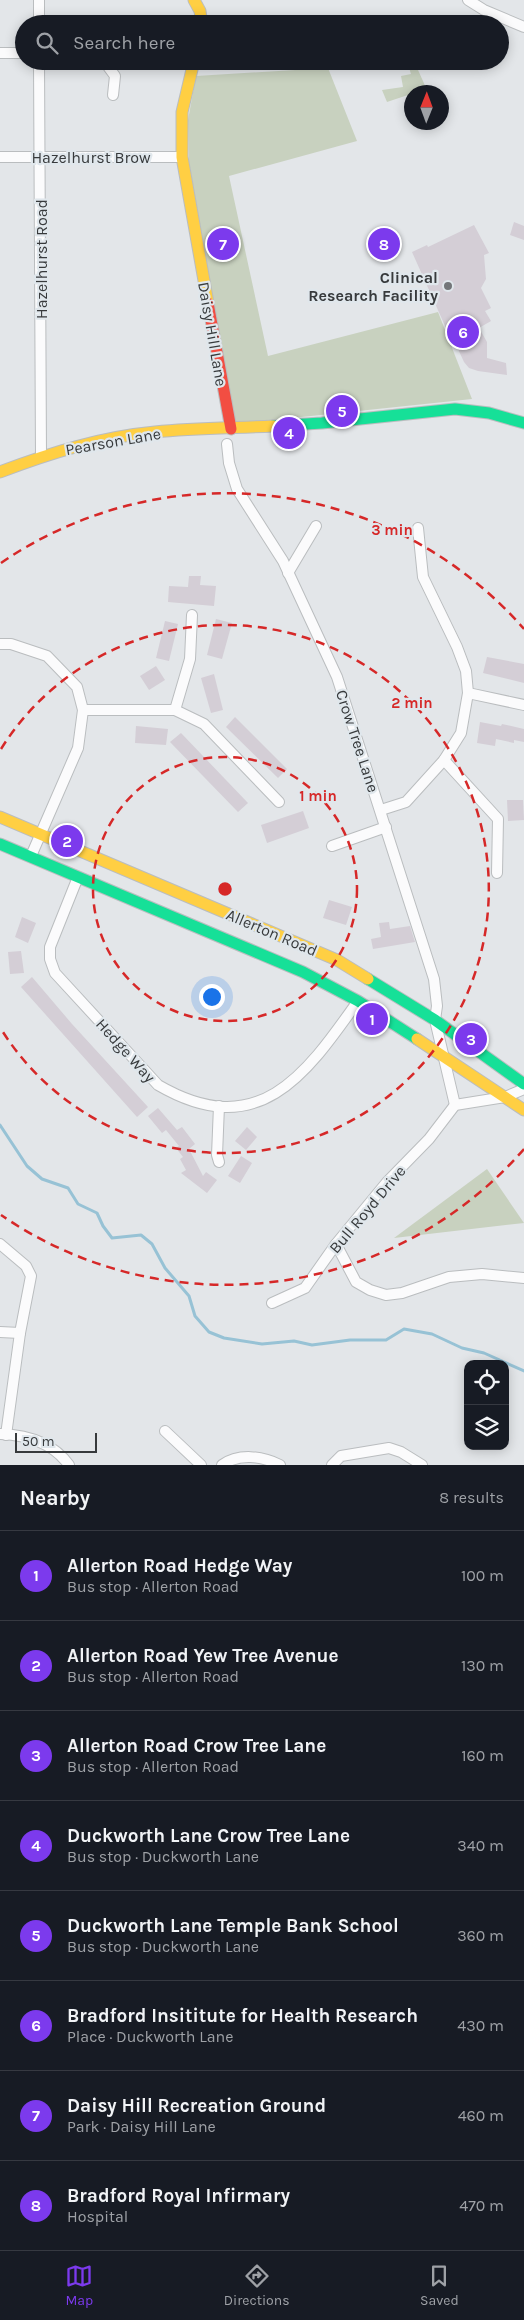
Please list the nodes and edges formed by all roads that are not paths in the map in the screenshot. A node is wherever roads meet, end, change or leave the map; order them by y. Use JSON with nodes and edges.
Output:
{"nodes":[{"id":1,"x":39,"y":0,"type":"edge"},
{"id":2,"x":194,"y":0,"type":"edge"},
{"id":3,"x":468,"y":0,"type":"edge"},
{"id":4,"x":39,"y":15,"type":"edge"},
{"id":5,"x":201,"y":15,"type":"edge"},
{"id":6,"x":496,"y":15,"type":"edge"},
{"id":7,"x":509,"y":21,"type":"edge"},
{"id":8,"x":524,"y":27,"type":"edge"},
{"id":9,"x":0,"y":53,"type":"edge"},
{"id":10,"x":15,"y":53,"type":"edge"},
{"id":11,"x":39,"y":70,"type":"edge"},
{"id":12,"x":111,"y":70,"type":"edge"},
{"id":13,"x":192,"y":70,"type":"edge"},
{"id":14,"x":114,"y":95,"type":"dead end"},
{"id":15,"x":0,"y":157,"type":"edge"},
{"id":16,"x":41,"y":157,"type":"junction"},
{"id":17,"x":182,"y":157,"type":"junction"},
{"id":18,"x":524,"y":423,"type":"edge"},
{"id":19,"x":230,"y":429,"type":"junction"},
{"id":20,"x":227,"y":444,"type":"dead end"},
{"id":21,"x":41,"y":456,"type":"junction"},
{"id":22,"x":0,"y":472,"type":"edge"},
{"id":23,"x":316,"y":526,"type":"dead end"},
{"id":24,"x":418,"y":528,"type":"dead end"},
{"id":25,"x":288,"y":574,"type":"junction"},
{"id":26,"x":192,"y":615,"type":"dead end"},
{"id":27,"x":0,"y":644,"type":"edge"},
{"id":28,"x":468,"y":693,"type":"junction"},
{"id":29,"x":524,"y":705,"type":"edge"},
{"id":30,"x":83,"y":710,"type":"junction"},
{"id":31,"x":175,"y":710,"type":"junction"},
{"id":32,"x":444,"y":760,"type":"junction"},
{"id":33,"x":279,"y":802,"type":"dead end"},
{"id":34,"x":381,"y":810,"type":"junction"},
{"id":35,"x":0,"y":817,"type":"edge"},
{"id":36,"x":386,"y":827,"type":"junction"},
{"id":37,"x":40,"y":834,"type":"junction"},
{"id":38,"x":0,"y":844,"type":"edge"},
{"id":39,"x":332,"y":846,"type":"dead end"},
{"id":40,"x":31,"y":856,"type":"junction"},
{"id":41,"x":497,"y":873,"type":"dead end"},
{"id":42,"x":78,"y":876,"type":"junction"},
{"id":43,"x":358,"y":1001,"type":"junction"},
{"id":44,"x":435,"y":1020,"type":"junction"},
{"id":45,"x":443,"y":1056,"type":"junction"},
{"id":46,"x":524,"y":1084,"type":"edge"},
{"id":47,"x":524,"y":1089,"type":"edge"},
{"id":48,"x":504,"y":1096,"type":"junction"},
{"id":49,"x":455,"y":1105,"type":"junction"},
{"id":50,"x":219,"y":1106,"type":"junction"},
{"id":51,"x":524,"y":1110,"type":"edge"},
{"id":52,"x":220,"y":1162,"type":"dead end"},
{"id":53,"x":0,"y":1244,"type":"edge"},
{"id":54,"x":336,"y":1244,"type":"junction"},
{"id":55,"x":524,"y":1278,"type":"edge"},
{"id":56,"x":272,"y":1303,"type":"dead end"},
{"id":57,"x":0,"y":1332,"type":"edge"},
{"id":58,"x":20,"y":1334,"type":"junction"},
{"id":59,"x":165,"y":1431,"type":"dead end"},
{"id":60,"x":3,"y":1435,"type":"edge"},
{"id":61,"x":69,"y":1465,"type":"edge"},
{"id":62,"x":201,"y":1465,"type":"edge"},
{"id":63,"x":222,"y":1465,"type":"edge"},
{"id":64,"x":280,"y":1465,"type":"edge"},
{"id":65,"x":332,"y":1465,"type":"edge"},
{"id":66,"x":422,"y":1465,"type":"edge"}],
"edges":[{"from":1,"to":4,"type":"street"},
{"from":2,"to":5,"type":"street"},
{"from":3,"to":6,"type":"street"},
{"from":7,"to":8,"type":"street"},
{"from":9,"to":10,"type":"street"},
{"from":11,"to":16,"type":"street","name":"Hazelhurst Road"},
{"from":12,"to":14,"type":"street"},
{"from":13,"to":17,"type":"street","name":"Daisy Hill Lane"},
{"from":15,"to":16,"type":"street","name":"Hazelhurst Brow"},
{"from":16,"to":17,"type":"street","name":"Hazelhurst Brow"},
{"from":16,"to":21,"type":"street","name":"Hazelhurst Road"},
{"from":17,"to":19,"type":"street","name":"Daisy Hill Lane"},
{"from":18,"to":19,"type":"street","name":"Pearson Lane"},
{"from":19,"to":21,"type":"street","name":"Pearson Lane"},
{"from":20,"to":25,"type":"street","name":"Crow Tree Lane"},
{"from":21,"to":22,"type":"street","name":"Pearson Lane"},
{"from":23,"to":25,"type":"street"},
{"from":24,"to":28,"type":"street"},
{"from":25,"to":34,"type":"street","name":"Crow Tree Lane"},
{"from":26,"to":31,"type":"street"},
{"from":27,"to":30,"type":"street"},
{"from":28,"to":29,"type":"street"},
{"from":28,"to":32,"type":"street"},
{"from":30,"to":31,"type":"street"},
{"from":30,"to":37,"type":"street"},
{"from":31,"to":33,"type":"street"},
{"from":32,"to":34,"type":"street"},
{"from":32,"to":41,"type":"street"},
{"from":34,"to":36,"type":"street","name":"Crow Tree Lane"},
{"from":35,"to":37,"type":"street","name":"Allerton Road"},
{"from":36,"to":39,"type":"street"},
{"from":36,"to":44,"type":"street","name":"Crow Tree Lane"},
{"from":37,"to":40,"type":"street"},
{"from":37,"to":44,"type":"street","name":"Allerton Road"},
{"from":38,"to":40,"type":"street","name":"Allerton Road"},
{"from":40,"to":42,"type":"street","name":"Allerton Road"},
{"from":42,"to":43,"type":"street","name":"Allerton Road"},
{"from":42,"to":50,"type":"street","name":"Hedge Way"},
{"from":43,"to":45,"type":"street","name":"Allerton Road"},
{"from":43,"to":50,"type":"street","name":"Hedge Way"},
{"from":44,"to":45,"type":"street","name":"Crow Tree Lane"},
{"from":44,"to":46,"type":"street","name":"Allerton Road"},
{"from":45,"to":48,"type":"street","name":"Allerton Road"},
{"from":45,"to":49,"type":"street"},
{"from":47,"to":48,"type":"street"},
{"from":48,"to":49,"type":"street"},
{"from":48,"to":51,"type":"street","name":"Allerton Road"},
{"from":49,"to":54,"type":"street","name":"Bull Royd Drive"},
{"from":50,"to":52,"type":"street"},
{"from":53,"to":58,"type":"street"},
{"from":54,"to":55,"type":"street"},
{"from":54,"to":56,"type":"street","name":"Bull Royd Drive"},
{"from":57,"to":58,"type":"street"},
{"from":58,"to":60,"type":"street"},
{"from":59,"to":62,"type":"street"},
{"from":60,"to":61,"type":"street"},
{"from":63,"to":64,"type":"street"},
{"from":65,"to":66,"type":"street"}]}
